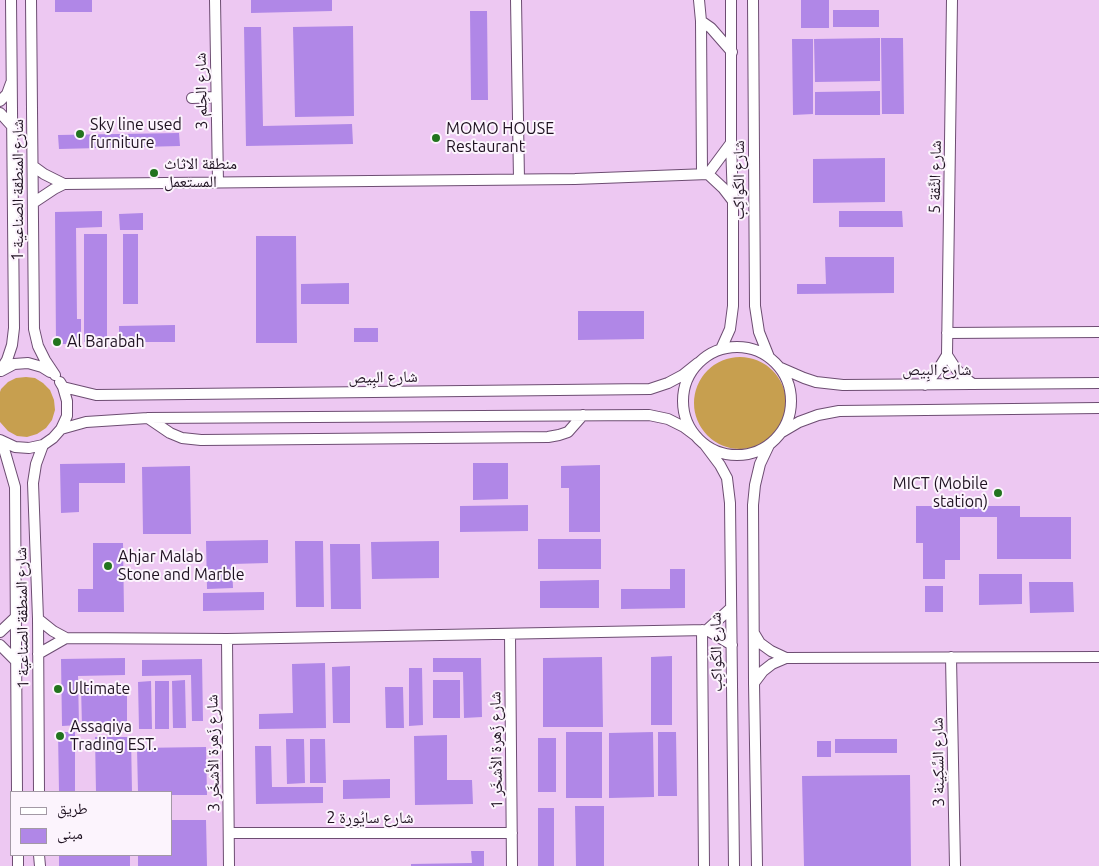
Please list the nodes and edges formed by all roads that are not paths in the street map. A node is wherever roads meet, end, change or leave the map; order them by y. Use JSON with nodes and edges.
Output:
{"nodes":[{"id":1,"x":12,"y":0,"type":"edge"},
{"id":2,"x":31,"y":0,"type":"edge"},
{"id":3,"x":215,"y":0,"type":"edge"},
{"id":4,"x":516,"y":0,"type":"edge"},
{"id":5,"x":700,"y":0,"type":"edge"},
{"id":6,"x":731,"y":0,"type":"edge"},
{"id":7,"x":753,"y":0,"type":"edge"},
{"id":8,"x":952,"y":0,"type":"edge"},
{"id":9,"x":701,"y":21,"type":"junction"},
{"id":10,"x":732,"y":52,"type":"junction"},
{"id":11,"x":12,"y":80,"type":"junction"},
{"id":12,"x":216,"y":97,"type":"junction"},
{"id":13,"x":192,"y":98,"type":"dead end"},
{"id":14,"x":0,"y":101,"type":"edge"},
{"id":15,"x":0,"y":113,"type":"edge"},
{"id":16,"x":12,"y":126,"type":"junction"},
{"id":17,"x":731,"y":143,"type":"junction"},
{"id":18,"x":33,"y":166,"type":"junction"},
{"id":19,"x":705,"y":174,"type":"junction"},
{"id":20,"x":519,"y":178,"type":"junction"},
{"id":21,"x":218,"y":182,"type":"junction"},
{"id":22,"x":64,"y":184,"type":"junction"},
{"id":23,"x":733,"y":201,"type":"junction"},
{"id":24,"x":33,"y":203,"type":"junction"},
{"id":25,"x":1099,"y":332,"type":"edge"},
{"id":26,"x":947,"y":333,"type":"junction"},
{"id":27,"x":721,"y":349,"type":"junction"},
{"id":28,"x":947,"y":354,"type":"junction"},
{"id":29,"x":770,"y":357,"type":"junction"},
{"id":30,"x":698,"y":363,"type":"junction"},
{"id":31,"x":779,"y":367,"type":"junction"},
{"id":32,"x":0,"y":371,"type":"edge"},
{"id":33,"x":55,"y":375,"type":"junction"},
{"id":34,"x":1099,"y":383,"type":"edge"},
{"id":35,"x":974,"y":384,"type":"junction"},
{"id":36,"x":925,"y":385,"type":"junction"},
{"id":37,"x":63,"y":387,"type":"junction"},
{"id":38,"x":1099,"y":408,"type":"edge"},
{"id":39,"x":583,"y":415,"type":"junction"},
{"id":40,"x":148,"y":418,"type":"junction"},
{"id":41,"x":61,"y":429,"type":"junction"},
{"id":42,"x":781,"y":432,"type":"junction"},
{"id":43,"x":696,"y":436,"type":"junction"},
{"id":44,"x":1,"y":441,"type":"edge"},
{"id":45,"x":43,"y":445,"type":"junction"},
{"id":46,"x":705,"y":445,"type":"junction"},
{"id":47,"x":769,"y":445,"type":"junction"},
{"id":48,"x":731,"y":608,"type":"junction"},
{"id":49,"x":16,"y":617,"type":"junction"},
{"id":50,"x":38,"y":619,"type":"junction"},
{"id":51,"x":705,"y":630,"type":"junction"},
{"id":52,"x":0,"y":632,"type":"edge"},
{"id":53,"x":754,"y":633,"type":"junction"},
{"id":54,"x":510,"y":634,"type":"junction"},
{"id":55,"x":66,"y":638,"type":"junction"},
{"id":56,"x":227,"y":639,"type":"junction"},
{"id":57,"x":0,"y":645,"type":"edge"},
{"id":58,"x":732,"y":646,"type":"junction"},
{"id":59,"x":38,"y":654,"type":"junction"},
{"id":60,"x":950,"y":657,"type":"junction"},
{"id":61,"x":1099,"y":657,"type":"edge"},
{"id":62,"x":786,"y":658,"type":"junction"},
{"id":63,"x":16,"y":661,"type":"junction"},
{"id":64,"x":754,"y":683,"type":"junction"},
{"id":65,"x":17,"y":791,"type":"edge"},
{"id":66,"x":39,"y":791,"type":"edge"},
{"id":67,"x":229,"y":833,"type":"junction"},
{"id":68,"x":512,"y":833,"type":"junction"},
{"id":69,"x":229,"y":866,"type":"edge"},
{"id":70,"x":512,"y":866,"type":"edge"},
{"id":71,"x":704,"y":866,"type":"edge"},
{"id":72,"x":734,"y":866,"type":"edge"},
{"id":73,"x":757,"y":866,"type":"edge"},
{"id":74,"x":955,"y":866,"type":"edge"}],
"edges":[{"from":1,"to":11,"type":"street","name":"شارع المنطقة الصناعية 1"},
{"from":2,"to":18,"type":"street","name":"شارع المنطقة الصناعية 1"},
{"from":3,"to":12,"type":"street","name":"شارع الحِلم 3"},
{"from":4,"to":20,"type":"street"},
{"from":5,"to":9,"type":"street"},
{"from":6,"to":10,"type":"street","name":"شارع الكَواكِب"},
{"from":7,"to":29,"type":"street","name":"شارع الكَواكِب"},
{"from":8,"to":26,"type":"street","name":"شارع الثِّقة 5"},
{"from":9,"to":10,"type":"street"},
{"from":9,"to":19,"type":"street"},
{"from":10,"to":17,"type":"street","name":"شارع الكَواكِب"},
{"from":11,"to":14,"type":"street"},
{"from":11,"to":16,"type":"street","name":"شارع المنطقة الصناعية 1"},
{"from":12,"to":13,"type":"street"},
{"from":12,"to":21,"type":"street","name":"شارع الحِلم 3"},
{"from":15,"to":16,"type":"street"},
{"from":16,"to":32,"type":"street","name":"شارع المنطقة الصناعية 1"},
{"from":17,"to":19,"type":"street"},
{"from":17,"to":23,"type":"street","name":"شارع الكَواكِب"},
{"from":18,"to":22,"type":"street"},
{"from":18,"to":24,"type":"street","name":"شارع المنطقة الصناعية 1"},
{"from":19,"to":20,"type":"street"},
{"from":19,"to":23,"type":"street"},
{"from":20,"to":21,"type":"street"},
{"from":21,"to":22,"type":"street"},
{"from":22,"to":24,"type":"street"},
{"from":23,"to":27,"type":"street","name":"شارع الكَواكِب"},
{"from":24,"to":33,"type":"street","name":"شارع المنطقة الصناعية 1"},
{"from":25,"to":26,"type":"street"},
{"from":26,"to":28,"type":"street","name":"شارع الثِّقة 5"},
{"from":27,"to":29,"type":"street"},
{"from":27,"to":30,"type":"street"},
{"from":28,"to":35,"type":"street"},
{"from":28,"to":36,"type":"street"},
{"from":29,"to":31,"type":"street"},
{"from":30,"to":37,"type":"street","name":"شارع البِيص"},
{"from":30,"to":43,"type":"street"},
{"from":31,"to":36,"type":"street","name":"شارع البِيص"},
{"from":31,"to":42,"type":"street"},
{"from":32,"to":33,"type":"street"},
{"from":33,"to":37,"type":"street","name":"شارع المنطقة الصناعية 1"},
{"from":34,"to":35,"type":"street","name":"شارع البِيص"},
{"from":35,"to":36,"type":"street","name":"شارع البِيص"},
{"from":37,"to":41,"type":"street"},
{"from":38,"to":42,"type":"street"},
{"from":39,"to":40,"type":"street"},
{"from":39,"to":40,"type":"street"},
{"from":39,"to":43,"type":"street"},
{"from":40,"to":41,"type":"street"},
{"from":41,"to":45,"type":"street"},
{"from":42,"to":47,"type":"street"},
{"from":43,"to":46,"type":"street"},
{"from":44,"to":45,"type":"street"},
{"from":44,"to":49,"type":"street","name":"شارع المنطقة الصناعية 1"},
{"from":45,"to":50,"type":"street","name":"شارع المنطقة الصناعية 1"},
{"from":46,"to":47,"type":"street"},
{"from":46,"to":48,"type":"street","name":"شارع الكَواكِب"},
{"from":47,"to":53,"type":"street"},
{"from":48,"to":51,"type":"street"},
{"from":48,"to":58,"type":"street","name":"شارع الكَواكِب"},
{"from":49,"to":52,"type":"street"},
{"from":49,"to":63,"type":"street","name":"شارع المنطقة الصناعية 1"},
{"from":50,"to":55,"type":"street"},
{"from":50,"to":59,"type":"street","name":"شارع المنطقة الصناعية 1"},
{"from":51,"to":54,"type":"street"},
{"from":51,"to":58,"type":"street"},
{"from":51,"to":71,"type":"street"},
{"from":53,"to":62,"type":"street"},
{"from":53,"to":64,"type":"street"},
{"from":54,"to":56,"type":"street"},
{"from":54,"to":68,"type":"street","name":"شارع زَهرة الأشخَر 1"},
{"from":55,"to":56,"type":"street"},
{"from":55,"to":59,"type":"street"},
{"from":56,"to":67,"type":"street","name":"شارع زَهرة الأشخَر 3"},
{"from":57,"to":63,"type":"street"},
{"from":58,"to":72,"type":"street","name":"شارع الكَواكِب"},
{"from":59,"to":66,"type":"street","name":"شارع المنطقة الصناعية 1"},
{"from":60,"to":61,"type":"street"},
{"from":60,"to":62,"type":"street"},
{"from":60,"to":74,"type":"street","name":"شارع السَّكِينة 3"},
{"from":62,"to":64,"type":"street"},
{"from":63,"to":65,"type":"street","name":"شارع المنطقة الصناعية 1"},
{"from":64,"to":73,"type":"street"},
{"from":67,"to":68,"type":"street","name":"شارع سايُورة 2"},
{"from":67,"to":69,"type":"street","name":"شارع زَهرة الأشخَر 3"},
{"from":68,"to":70,"type":"street","name":"شارع زَهرة الأشخَر 1"}]}
